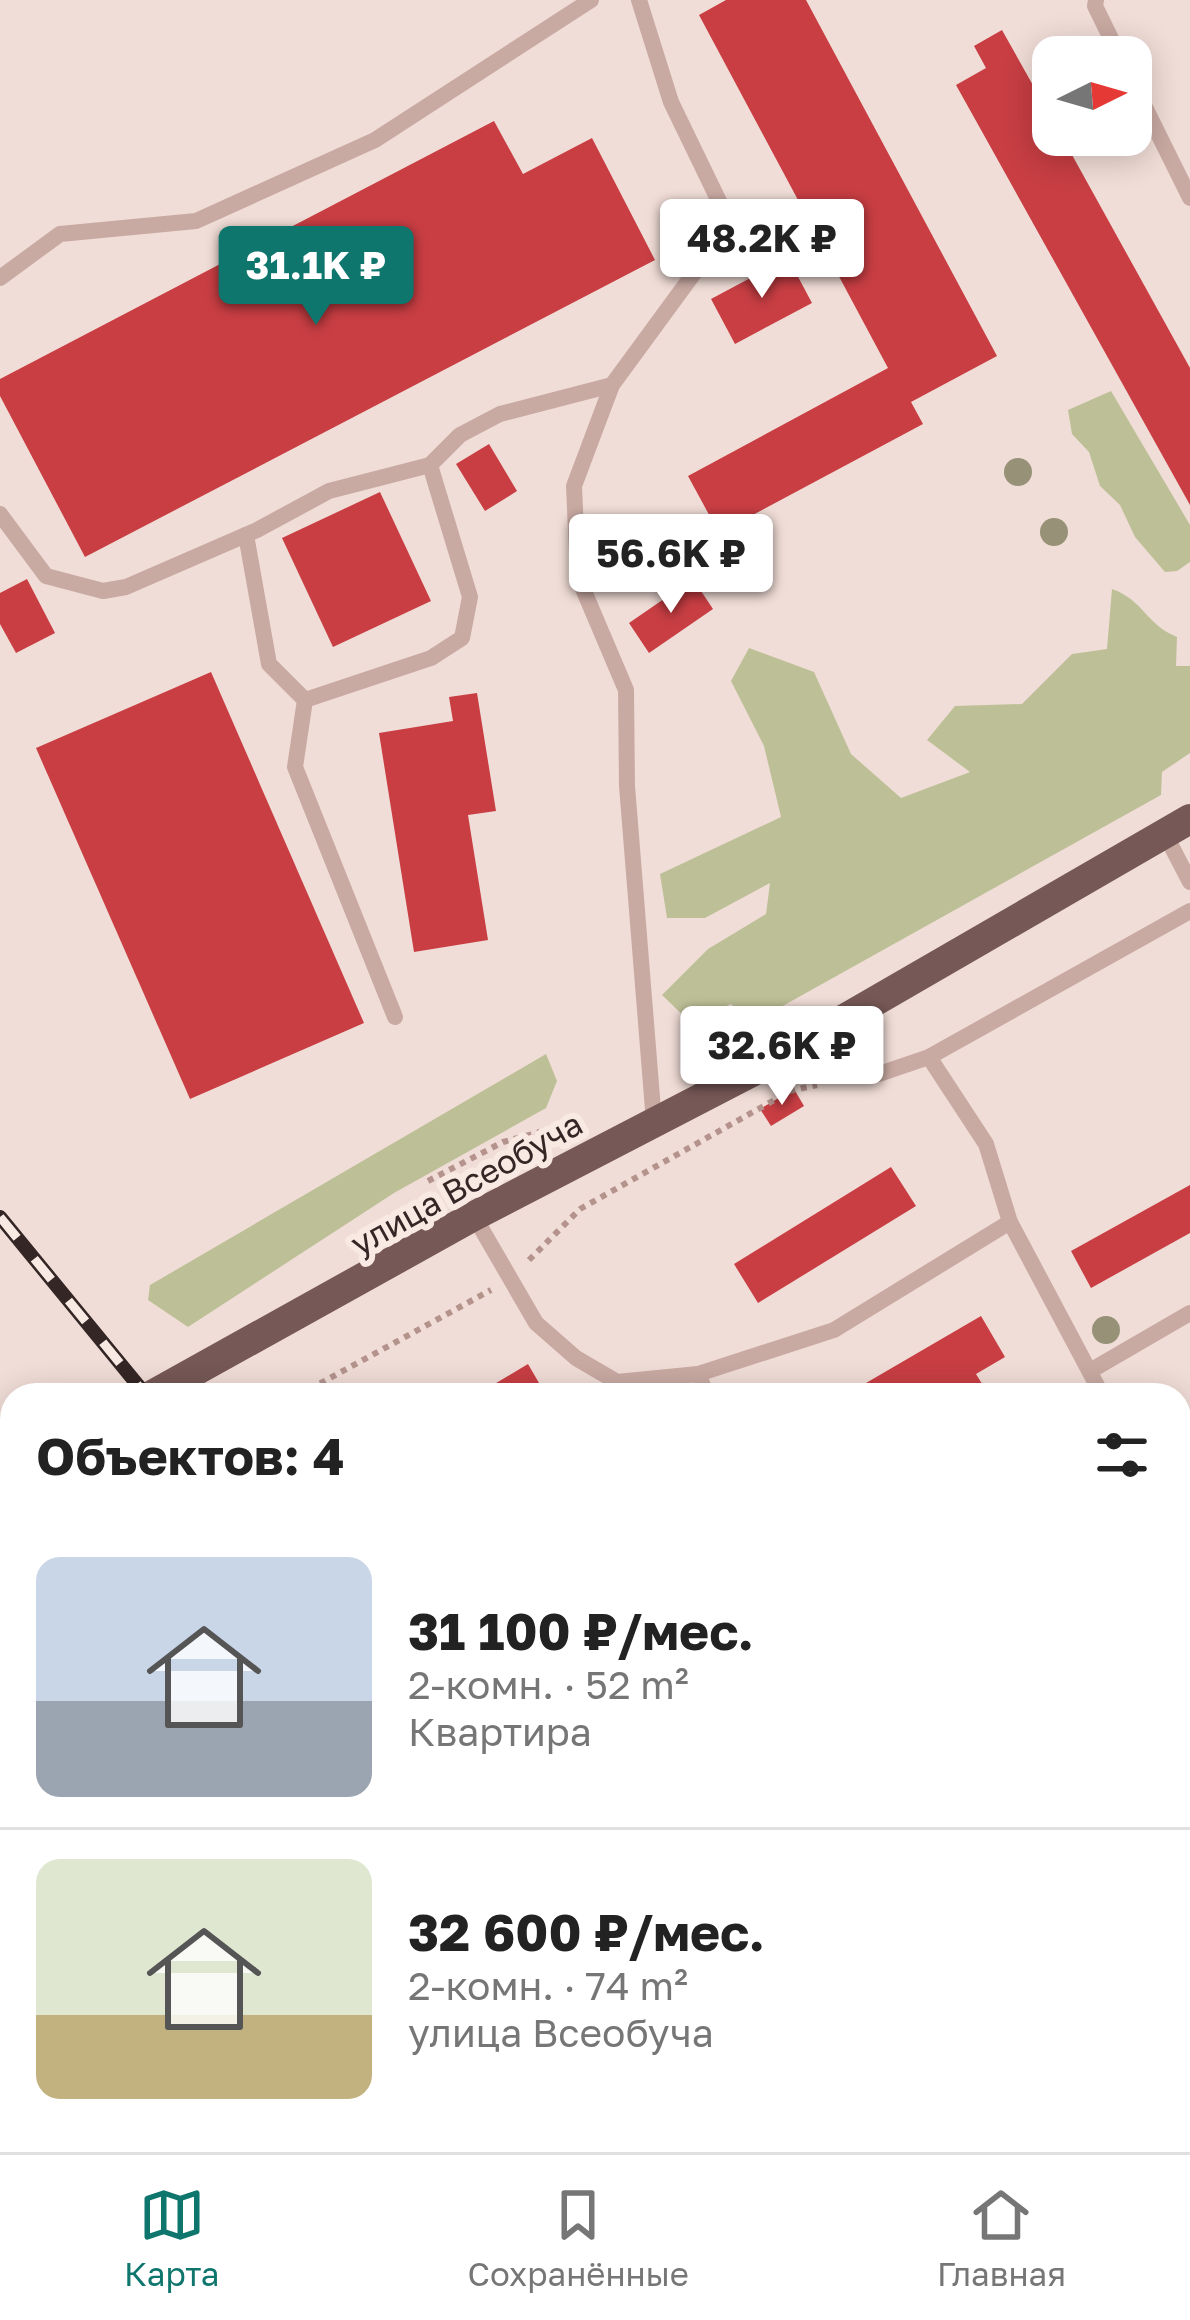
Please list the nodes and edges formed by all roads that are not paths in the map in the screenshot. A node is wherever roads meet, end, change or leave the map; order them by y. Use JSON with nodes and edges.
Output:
{"nodes":[{"id":1,"x":591,"y":0,"type":"edge"},
{"id":2,"x":639,"y":0,"type":"edge"},
{"id":3,"x":1096,"y":0,"type":"edge"},
{"id":4,"x":1110,"y":36,"type":"edge"},
{"id":5,"x":1152,"y":122,"type":"edge"},
{"id":6,"x":1190,"y":198,"type":"edge"},
{"id":7,"x":0,"y":278,"type":"edge"},
{"id":8,"x":613,"y":385,"type":"junction"},
{"id":9,"x":430,"y":465,"type":"junction"},
{"id":10,"x":0,"y":514,"type":"edge"},
{"id":11,"x":246,"y":535,"type":"junction"},
{"id":12,"x":305,"y":700,"type":"junction"},
{"id":13,"x":1178,"y":826,"type":"edge"},
{"id":14,"x":1190,"y":882,"type":"edge"},
{"id":15,"x":1190,"y":911,"type":"edge"},
{"id":16,"x":394,"y":1017,"type":"dead end"},
{"id":17,"x":795,"y":1047,"type":"junction"},
{"id":18,"x":929,"y":1057,"type":"junction"},
{"id":19,"x":654,"y":1122,"type":"junction"},
{"id":20,"x":474,"y":1216,"type":"junction"},
{"id":21,"x":1010,"y":1222,"type":"junction"},
{"id":22,"x":1190,"y":1312,"type":"edge"},
{"id":23,"x":1090,"y":1371,"type":"junction"},
{"id":24,"x":698,"y":1374,"type":"junction"},
{"id":25,"x":174,"y":1383,"type":"edge"},
{"id":26,"x":701,"y":1383,"type":"edge"},
{"id":27,"x":1096,"y":1383,"type":"edge"}],
"edges":[{"from":1,"to":7,"type":"lane"},
{"from":2,"to":8,"type":"lane"},
{"from":3,"to":4,"type":"lane"},
{"from":5,"to":6,"type":"lane"},
{"from":8,"to":9,"type":"lane"},
{"from":8,"to":19,"type":"lane"},
{"from":9,"to":11,"type":"lane"},
{"from":9,"to":12,"type":"lane"},
{"from":10,"to":11,"type":"lane"},
{"from":11,"to":12,"type":"lane"},
{"from":12,"to":16,"type":"lane"},
{"from":13,"to":14,"type":"lane"},
{"from":13,"to":17,"type":"main road","name":"улица Всеобуча"},
{"from":15,"to":18,"type":"lane"},
{"from":17,"to":18,"type":"lane"},
{"from":17,"to":19,"type":"main road","name":"улица Всеобуча"},
{"from":18,"to":21,"type":"lane"},
{"from":19,"to":20,"type":"main road","name":"улица Всеобуча"},
{"from":20,"to":24,"type":"lane"},
{"from":20,"to":25,"type":"main road","name":"улица Всеобуча"},
{"from":21,"to":23,"type":"lane"},
{"from":21,"to":24,"type":"lane"},
{"from":22,"to":23,"type":"lane"},
{"from":23,"to":27,"type":"lane"},
{"from":24,"to":26,"type":"lane"}]}
